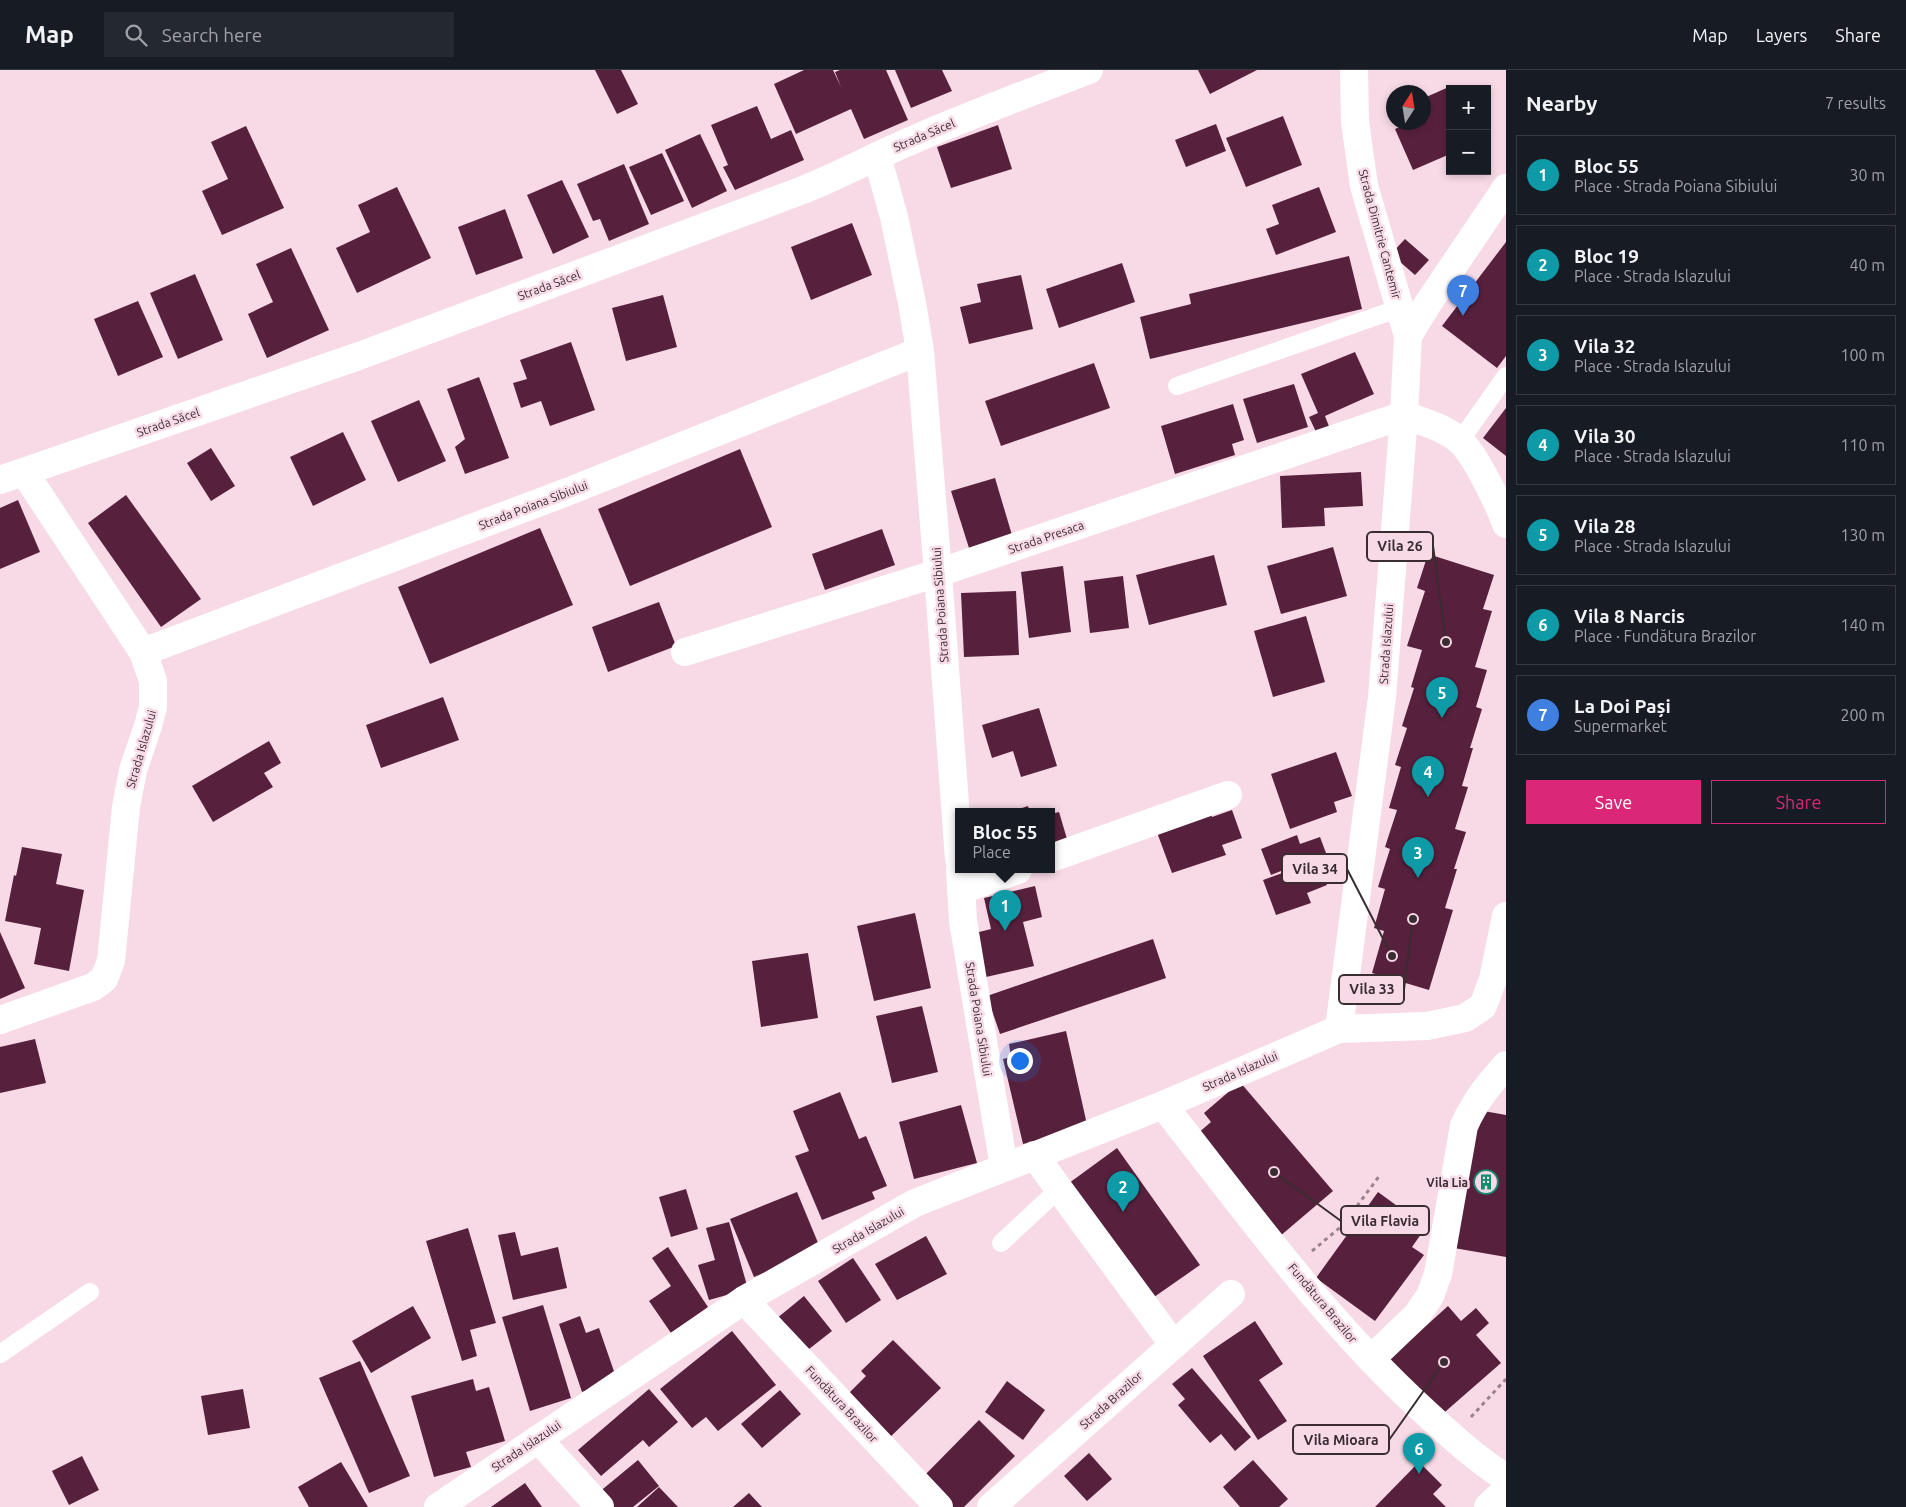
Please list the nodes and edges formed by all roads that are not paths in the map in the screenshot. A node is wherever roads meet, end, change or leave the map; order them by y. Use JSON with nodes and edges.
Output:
{"nodes":[{"id":1,"x":1089,"y":70,"type":"edge"},
{"id":2,"x":1354,"y":70,"type":"edge"},
{"id":3,"x":877,"y":156,"type":"junction"},
{"id":4,"x":1506,"y":188,"type":"edge"},
{"id":5,"x":1400,"y":308,"type":"junction"},
{"id":6,"x":1408,"y":336,"type":"junction"},
{"id":7,"x":920,"y":351,"type":"junction"},
{"id":8,"x":1506,"y":376,"type":"edge"},
{"id":9,"x":1177,"y":386,"type":"dead end"},
{"id":10,"x":1404,"y":415,"type":"junction"},
{"id":11,"x":1460,"y":441,"type":"junction"},
{"id":12,"x":12,"y":476,"type":"edge"},
{"id":13,"x":1506,"y":524,"type":"edge"},
{"id":14,"x":938,"y":573,"type":"junction"},
{"id":15,"x":143,"y":652,"type":"junction"},
{"id":16,"x":685,"y":652,"type":"dead end"},
{"id":17,"x":1228,"y":795,"type":"dead end"},
{"id":18,"x":955,"y":808,"type":"edge"},
{"id":19,"x":1055,"y":857,"type":"edge"},
{"id":20,"x":1001,"y":873,"type":"edge"},
{"id":21,"x":960,"y":880,"type":"edge"},
{"id":22,"x":1506,"y":916,"type":"edge"},
{"id":23,"x":0,"y":1020,"type":"edge"},
{"id":24,"x":1339,"y":1029,"type":"junction"},
{"id":25,"x":1506,"y":1065,"type":"edge"},
{"id":26,"x":1163,"y":1105,"type":"junction"},
{"id":27,"x":1034,"y":1155,"type":"junction"},
{"id":28,"x":1004,"y":1167,"type":"junction"},
{"id":29,"x":1059,"y":1189,"type":"junction"},
{"id":30,"x":1001,"y":1243,"type":"dead end"},
{"id":31,"x":90,"y":1292,"type":"dead end"},
{"id":32,"x":1231,"y":1294,"type":"dead end"},
{"id":33,"x":744,"y":1300,"type":"junction"},
{"id":34,"x":1173,"y":1344,"type":"junction"},
{"id":35,"x":0,"y":1354,"type":"edge"},
{"id":36,"x":1371,"y":1359,"type":"junction"},
{"id":37,"x":538,"y":1439,"type":"junction"},
{"id":38,"x":1506,"y":1478,"type":"edge"},
{"id":39,"x":1506,"y":1490,"type":"edge"},
{"id":40,"x":438,"y":1507,"type":"edge"},
{"id":41,"x":600,"y":1507,"type":"edge"},
{"id":42,"x":940,"y":1507,"type":"edge"},
{"id":43,"x":991,"y":1507,"type":"edge"},
{"id":44,"x":1488,"y":1507,"type":"edge"}],
"edges":[{"from":1,"to":3,"type":"street","name":"Strada Săcel"},
{"from":2,"to":5,"type":"street","name":"Strada Dimitrie Cantemir"},
{"from":3,"to":7,"type":"street","name":"Strada Poiana Sibiului"},
{"from":3,"to":12,"type":"street","name":"Strada Săcel"},
{"from":4,"to":6,"type":"street"},
{"from":5,"to":6,"type":"street","name":"Strada Dimitrie Cantemir"},
{"from":5,"to":9,"type":"lane"},
{"from":6,"to":10,"type":"street","name":"Strada Islazului"},
{"from":7,"to":14,"type":"street","name":"Strada Poiana Sibiului"},
{"from":7,"to":15,"type":"street","name":"Strada Poiana Sibiului"},
{"from":8,"to":11,"type":"lane"},
{"from":10,"to":11,"type":"street"},
{"from":10,"to":14,"type":"street","name":"Strada Presaca"},
{"from":10,"to":24,"type":"street","name":"Strada Islazului"},
{"from":11,"to":13,"type":"street"},
{"from":12,"to":15,"type":"street","name":"Strada Islazului"},
{"from":14,"to":16,"type":"street","name":"Strada Presaca"},
{"from":14,"to":18,"type":"street","name":"Strada Poiana Sibiului"},
{"from":15,"to":23,"type":"street","name":"Strada Islazului"},
{"from":17,"to":19,"type":"street"},
{"from":20,"to":21,"type":"street"},
{"from":21,"to":28,"type":"street","name":"Strada Poiana Sibiului"},
{"from":22,"to":24,"type":"street","name":"Strada Islazului"},
{"from":24,"to":26,"type":"street","name":"Strada Islazului"},
{"from":25,"to":36,"type":"street"},
{"from":26,"to":27,"type":"street","name":"Strada Islazului"},
{"from":26,"to":36,"type":"street","name":"Fundătura Brazilor"},
{"from":27,"to":28,"type":"street","name":"Strada Islazului"},
{"from":27,"to":29,"type":"street"},
{"from":28,"to":33,"type":"street","name":"Strada Islazului"},
{"from":29,"to":30,"type":"lane"},
{"from":29,"to":34,"type":"street"},
{"from":31,"to":35,"type":"lane"},
{"from":32,"to":34,"type":"street","name":"Strada Brazilor"},
{"from":33,"to":37,"type":"street","name":"Strada Islazului"},
{"from":33,"to":42,"type":"street","name":"Fundătura Brazilor"},
{"from":34,"to":43,"type":"street","name":"Strada Brazilor"},
{"from":36,"to":38,"type":"street","name":"Fundătura Brazilor"},
{"from":37,"to":40,"type":"street","name":"Strada Islazului"},
{"from":37,"to":41,"type":"street"},
{"from":39,"to":44,"type":"street"}]}
